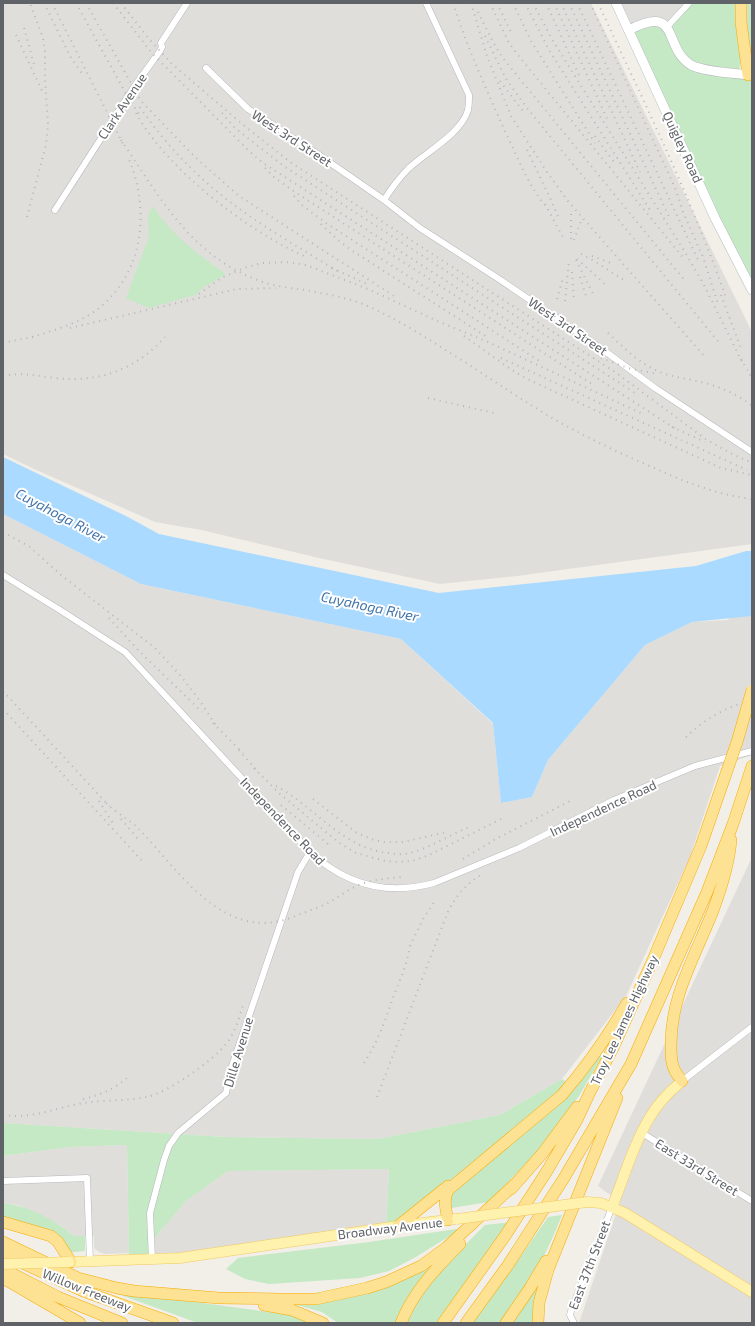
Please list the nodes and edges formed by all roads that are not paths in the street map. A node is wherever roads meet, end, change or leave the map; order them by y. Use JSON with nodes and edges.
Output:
{"nodes":[{"id":1,"x":187,"y":3,"type":"edge"},
{"id":2,"x":426,"y":3,"type":"edge"},
{"id":3,"x":616,"y":3,"type":"edge"},
{"id":4,"x":689,"y":3,"type":"edge"},
{"id":5,"x":741,"y":3,"type":"edge"},
{"id":6,"x":666,"y":28,"type":"junction"},
{"id":7,"x":629,"y":30,"type":"junction"},
{"id":8,"x":206,"y":68,"type":"dead end"},
{"id":9,"x":750,"y":75,"type":"edge"},
{"id":10,"x":384,"y":200,"type":"junction"},
{"id":11,"x":55,"y":210,"type":"dead end"},
{"id":12,"x":752,"y":290,"type":"edge"},
{"id":13,"x":752,"y":452,"type":"edge"},
{"id":14,"x":3,"y":575,"type":"edge"},
{"id":15,"x":752,"y":690,"type":"edge"},
{"id":16,"x":752,"y":751,"type":"edge"},
{"id":17,"x":752,"y":766,"type":"edge"},
{"id":18,"x":733,"y":824,"type":"junction"},
{"id":19,"x":310,"y":852,"type":"junction"},
{"id":20,"x":652,"y":962,"type":"junction"},
{"id":21,"x":752,"y":1027,"type":"edge"},
{"id":22,"x":631,"y":1064,"type":"junction"},
{"id":23,"x":682,"y":1081,"type":"junction"},
{"id":24,"x":572,"y":1121,"type":"junction"},
{"id":25,"x":642,"y":1133,"type":"junction"},
{"id":26,"x":472,"y":1169,"type":"junction"},
{"id":27,"x":3,"y":1181,"type":"edge"},
{"id":28,"x":516,"y":1184,"type":"junction"},
{"id":29,"x":752,"y":1201,"type":"edge"},
{"id":30,"x":612,"y":1207,"type":"junction"},
{"id":31,"x":568,"y":1218,"type":"junction"},
{"id":32,"x":453,"y":1219,"type":"junction"},
{"id":33,"x":3,"y":1222,"type":"edge"},
{"id":34,"x":398,"y":1226,"type":"junction"},
{"id":35,"x":3,"y":1242,"type":"edge"},
{"id":36,"x":3,"y":1254,"type":"edge"},
{"id":37,"x":152,"y":1260,"type":"junction"},
{"id":38,"x":70,"y":1262,"type":"junction"},
{"id":39,"x":90,"y":1262,"type":"junction"},
{"id":40,"x":3,"y":1264,"type":"edge"},
{"id":41,"x":3,"y":1269,"type":"edge"},
{"id":42,"x":3,"y":1278,"type":"edge"},
{"id":43,"x":752,"y":1292,"type":"edge"},
{"id":44,"x":219,"y":1298,"type":"junction"},
{"id":45,"x":80,"y":1323,"type":"edge"},
{"id":46,"x":122,"y":1323,"type":"edge"},
{"id":47,"x":173,"y":1323,"type":"edge"},
{"id":48,"x":322,"y":1323,"type":"edge"},
{"id":49,"x":401,"y":1323,"type":"edge"},
{"id":50,"x":443,"y":1323,"type":"edge"},
{"id":51,"x":466,"y":1323,"type":"edge"},
{"id":52,"x":506,"y":1323,"type":"edge"},
{"id":53,"x":538,"y":1323,"type":"edge"},
{"id":54,"x":574,"y":1323,"type":"edge"}],
"edges":[{"from":1,"to":11,"type":"street","name":"Clark Avenue"},
{"from":2,"to":10,"type":"street"},
{"from":3,"to":7,"type":"street","name":"Quigley Road"},
{"from":4,"to":6,"type":"street"},
{"from":5,"to":9,"type":"highway"},
{"from":6,"to":7,"type":"street"},
{"from":6,"to":9,"type":"street"},
{"from":7,"to":12,"type":"street","name":"Quigley Road"},
{"from":8,"to":10,"type":"street","name":"West 3rd Street"},
{"from":10,"to":13,"type":"street","name":"West 3rd Street"},
{"from":14,"to":19,"type":"street","name":"Independence Road"},
{"from":15,"to":20,"type":"highway","name":"Troy Lee James Highway","bridge":true},
{"from":16,"to":19,"type":"street","name":"Independence Road"},
{"from":17,"to":18,"type":"highway","name":"Troy Lee James Highway"},
{"from":18,"to":22,"type":"highway","name":"Troy Lee James Highway"},
{"from":18,"to":23,"type":"highway"},
{"from":19,"to":37,"type":"street","name":"Dille Avenue"},
{"from":20,"to":24,"type":"highway","name":"Troy Lee James Highway"},
{"from":20,"to":26,"type":"highway"},
{"from":21,"to":23,"type":"street"},
{"from":22,"to":31,"type":"highway"},
{"from":22,"to":51,"type":"highway","name":"Troy Lee James Highway"},
{"from":23,"to":25,"type":"main road"},
{"from":24,"to":28,"type":"highway"},
{"from":24,"to":50,"type":"highway"},
{"from":25,"to":29,"type":"street","name":"East 33rd Street"},
{"from":25,"to":30,"type":"main road"},
{"from":26,"to":32,"type":"highway"},
{"from":26,"to":34,"type":"highway"},
{"from":27,"to":39,"type":"street"},
{"from":28,"to":44,"type":"highway"},
{"from":28,"to":49,"type":"highway"},
{"from":30,"to":32,"type":"main road","name":"Broadway Avenue","bridge":true},
{"from":30,"to":43,"type":"main road","name":"Broadway Avenue"},
{"from":30,"to":54,"type":"street","name":"East 37th Street"},
{"from":31,"to":52,"type":"highway"},
{"from":31,"to":53,"type":"highway"},
{"from":32,"to":34,"type":"main road","name":"Broadway Avenue"},
{"from":33,"to":38,"type":"highway"},
{"from":34,"to":37,"type":"main road","name":"Broadway Avenue"},
{"from":35,"to":44,"type":"highway"},
{"from":36,"to":47,"type":"highway","name":"Willow Freeway"},
{"from":37,"to":39,"type":"main road","name":"Broadway Avenue"},
{"from":38,"to":39,"type":"main road","name":"Broadway Avenue"},
{"from":38,"to":40,"type":"main road","name":"Broadway Avenue","bridge":true},
{"from":41,"to":46,"type":"highway","name":"Willow Freeway"},
{"from":42,"to":45,"type":"highway"},
{"from":44,"to":48,"type":"highway"}]}
